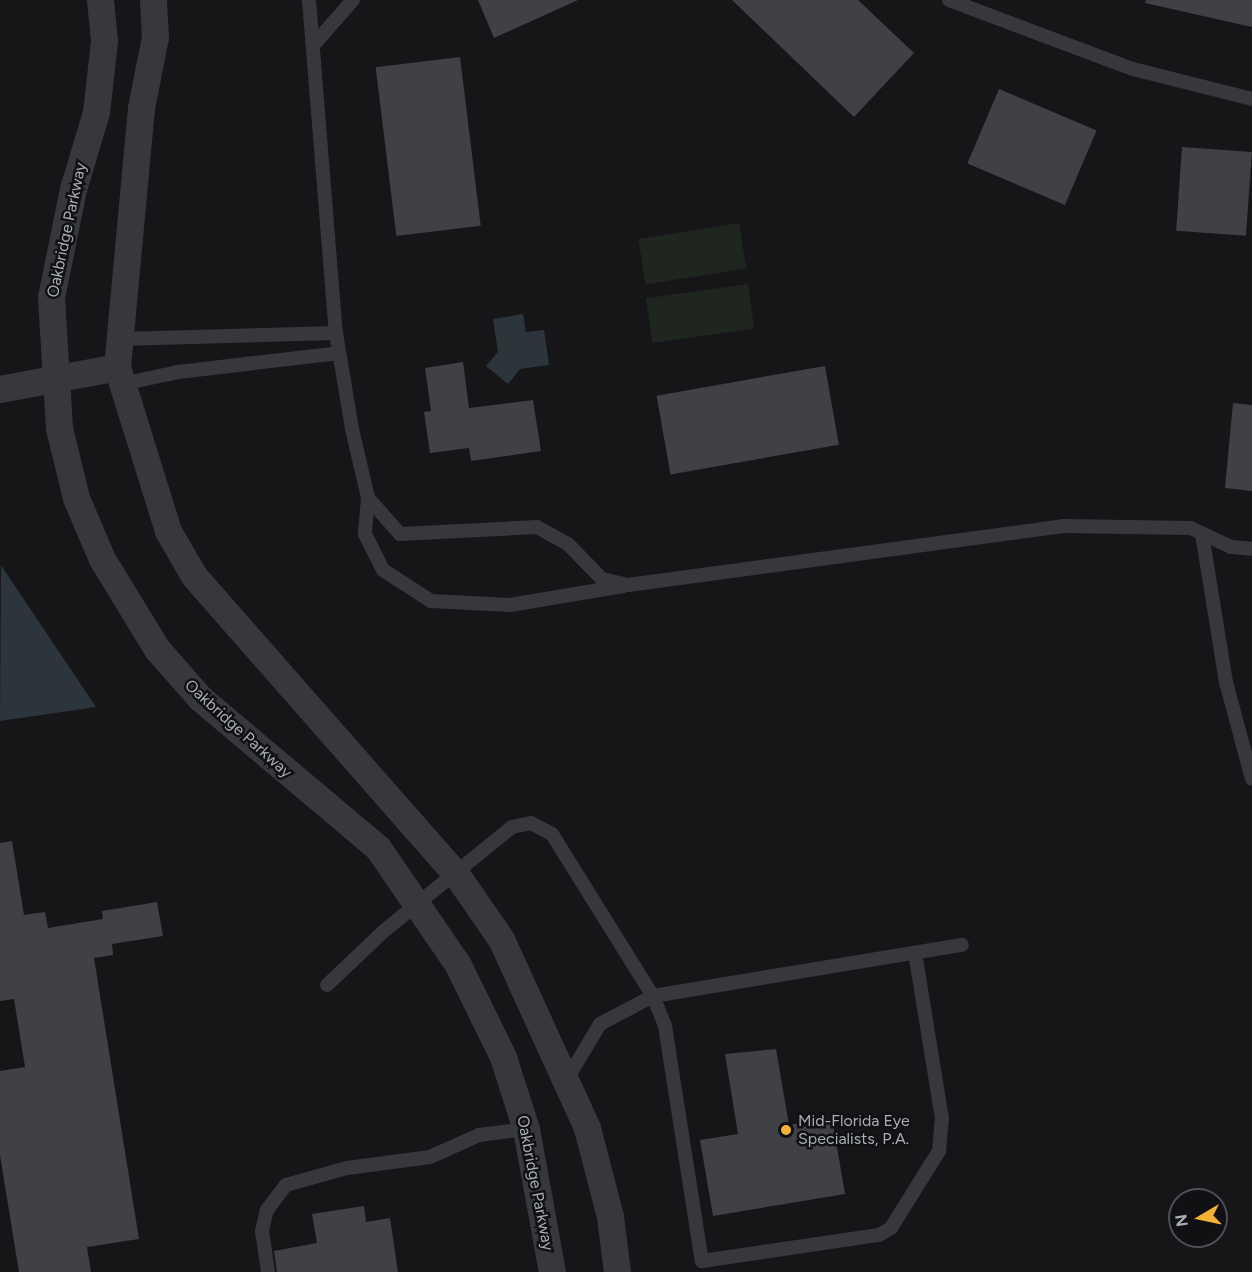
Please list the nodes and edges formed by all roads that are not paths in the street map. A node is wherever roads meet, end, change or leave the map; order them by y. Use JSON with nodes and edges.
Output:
{"nodes":[{"id":1,"x":100,"y":0,"type":"edge"},
{"id":2,"x":153,"y":0,"type":"edge"},
{"id":3,"x":309,"y":0,"type":"edge"},
{"id":4,"x":352,"y":0,"type":"edge"},
{"id":5,"x":949,"y":0,"type":"edge"},
{"id":6,"x":316,"y":42,"type":"junction"},
{"id":7,"x":1252,"y":99,"type":"edge"},
{"id":8,"x":336,"y":333,"type":"junction"},
{"id":9,"x":119,"y":339,"type":"junction"},
{"id":10,"x":339,"y":353,"type":"junction"},
{"id":11,"x":119,"y":375,"type":"junction"},
{"id":12,"x":54,"y":379,"type":"junction"},
{"id":13,"x":0,"y":388,"type":"edge"},
{"id":14,"x":368,"y":498,"type":"junction"},
{"id":15,"x":1202,"y":534,"type":"junction"},
{"id":16,"x":1252,"y":549,"type":"edge"},
{"id":17,"x":628,"y":585,"type":"junction"},
{"id":18,"x":1252,"y":779,"type":"edge"},
{"id":19,"x":456,"y":874,"type":"junction"},
{"id":20,"x":420,"y":905,"type":"junction"},
{"id":21,"x":962,"y":945,"type":"dead end"},
{"id":22,"x":915,"y":953,"type":"junction"},
{"id":23,"x":327,"y":985,"type":"dead end"},
{"id":24,"x":653,"y":996,"type":"junction"},
{"id":25,"x":567,"y":1078,"type":"junction"},
{"id":26,"x":526,"y":1129,"type":"junction"},
{"id":27,"x":268,"y":1272,"type":"edge"},
{"id":28,"x":552,"y":1272,"type":"edge"},
{"id":29,"x":617,"y":1272,"type":"edge"}],
"edges":[{"from":1,"to":12,"type":"street","name":"Oakbridge Parkway"},
{"from":2,"to":9,"type":"street"},
{"from":3,"to":6,"type":"lane"},
{"from":4,"to":6,"type":"lane"},
{"from":5,"to":7,"type":"lane"},
{"from":6,"to":8,"type":"lane"},
{"from":8,"to":9,"type":"lane"},
{"from":8,"to":10,"type":"lane"},
{"from":9,"to":11,"type":"street"},
{"from":10,"to":11,"type":"lane"},
{"from":10,"to":14,"type":"lane"},
{"from":11,"to":12,"type":"street"},
{"from":11,"to":19,"type":"street"},
{"from":12,"to":13,"type":"street"},
{"from":12,"to":20,"type":"street","name":"Oakbridge Parkway"},
{"from":14,"to":17,"type":"lane"},
{"from":14,"to":17,"type":"lane"},
{"from":15,"to":16,"type":"lane"},
{"from":15,"to":17,"type":"lane"},
{"from":15,"to":18,"type":"lane"},
{"from":19,"to":20,"type":"lane"},
{"from":19,"to":24,"type":"lane"},
{"from":19,"to":25,"type":"street"},
{"from":20,"to":23,"type":"lane"},
{"from":20,"to":26,"type":"street","name":"Oakbridge Parkway"},
{"from":21,"to":22,"type":"lane"},
{"from":22,"to":24,"type":"lane"},
{"from":22,"to":24,"type":"lane"},
{"from":24,"to":25,"type":"lane"},
{"from":25,"to":29,"type":"street"},
{"from":26,"to":27,"type":"lane"},
{"from":26,"to":28,"type":"street","name":"Oakbridge Parkway"}]}
